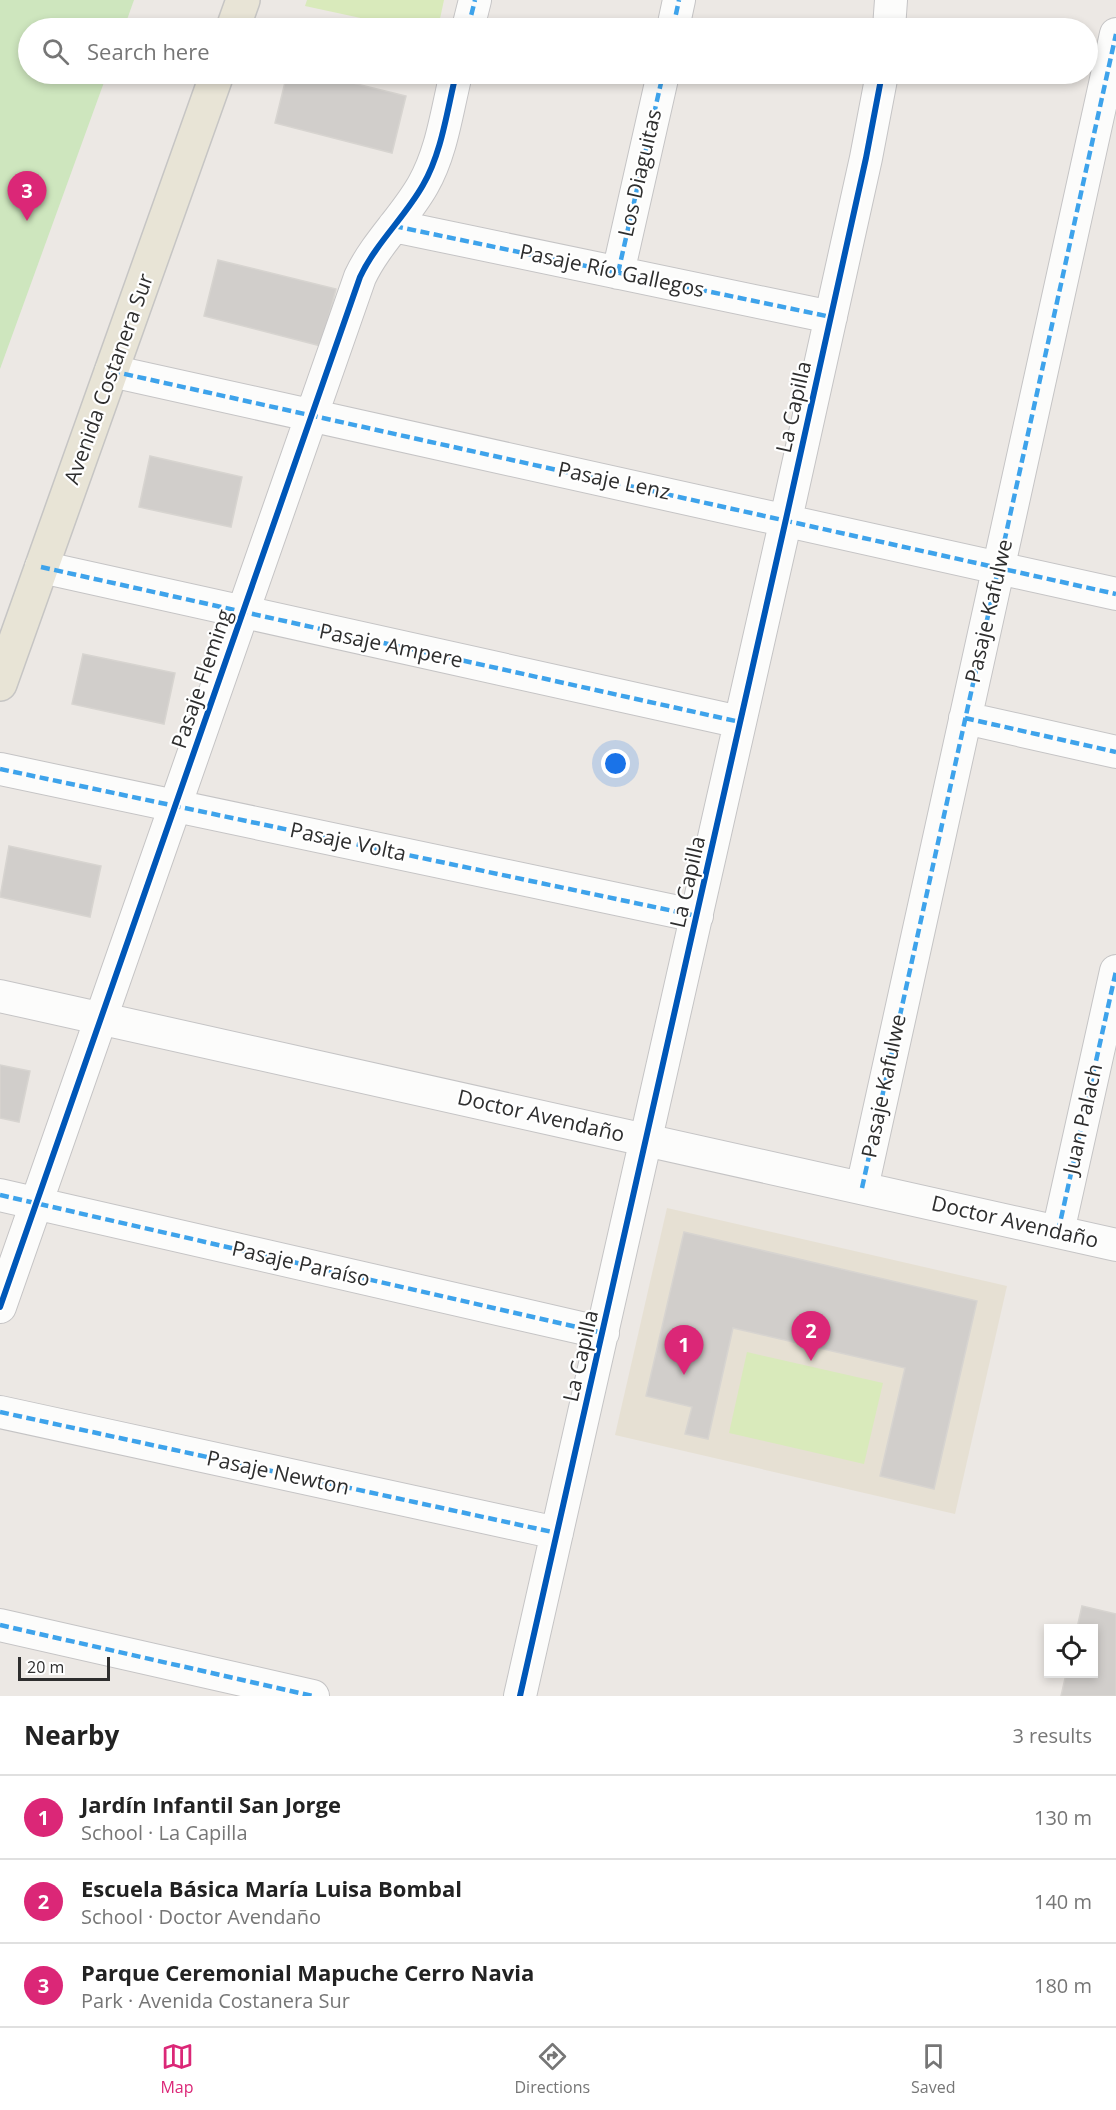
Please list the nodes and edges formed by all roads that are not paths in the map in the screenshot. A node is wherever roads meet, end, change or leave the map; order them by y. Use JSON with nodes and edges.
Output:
{"nodes":[{"id":1,"x":243,"y":0,"type":"edge"},
{"id":2,"x":475,"y":0,"type":"edge"},
{"id":3,"x":679,"y":0,"type":"edge"},
{"id":4,"x":891,"y":0,"type":"edge"},
{"id":5,"x":237,"y":18,"type":"edge"},
{"id":6,"x":470,"y":18,"type":"edge"},
{"id":7,"x":675,"y":18,"type":"edge"},
{"id":8,"x":890,"y":18,"type":"edge"},
{"id":9,"x":1116,"y":34,"type":"edge"},
{"id":10,"x":213,"y":84,"type":"edge"},
{"id":11,"x":453,"y":84,"type":"edge"},
{"id":12,"x":661,"y":84,"type":"edge"},
{"id":13,"x":880,"y":84,"type":"edge"},
{"id":14,"x":394,"y":226,"type":"junction"},
{"id":15,"x":618,"y":273,"type":"junction"},
{"id":16,"x":831,"y":317,"type":"junction"},
{"id":17,"x":111,"y":371,"type":"junction"},
{"id":18,"x":312,"y":416,"type":"junction"},
{"id":19,"x":786,"y":519,"type":"junction"},
{"id":20,"x":41,"y":567,"type":"junction"},
{"id":21,"x":999,"y":567,"type":"junction"},
{"id":22,"x":1116,"y":594,"type":"edge"},
{"id":23,"x":243,"y":613,"type":"junction"},
{"id":24,"x":0,"y":684,"type":"edge"},
{"id":25,"x":965,"y":718,"type":"junction"},
{"id":26,"x":740,"y":723,"type":"junction"},
{"id":27,"x":1116,"y":752,"type":"edge"},
{"id":28,"x":0,"y":769,"type":"edge"},
{"id":29,"x":175,"y":806,"type":"junction"},
{"id":30,"x":697,"y":916,"type":"junction"},
{"id":31,"x":1116,"y":971,"type":"edge"},
{"id":32,"x":0,"y":996,"type":"edge"},
{"id":33,"x":102,"y":1018,"type":"junction"},
{"id":34,"x":646,"y":1140,"type":"junction"},
{"id":35,"x":862,"y":1188,"type":"junction"},
{"id":36,"x":0,"y":1195,"type":"edge"},
{"id":37,"x":36,"y":1203,"type":"junction"},
{"id":38,"x":1058,"y":1232,"type":"junction"},
{"id":39,"x":1116,"y":1245,"type":"edge"},
{"id":40,"x":0,"y":1307,"type":"edge"},
{"id":41,"x":603,"y":1333,"type":"junction"},
{"id":42,"x":0,"y":1412,"type":"edge"},
{"id":43,"x":557,"y":1533,"type":"junction"},
{"id":44,"x":0,"y":1625,"type":"edge"},
{"id":45,"x":313,"y":1696,"type":"edge"},
{"id":46,"x":520,"y":1696,"type":"edge"}],
"edges":[{"from":1,"to":5,"type":"main road"},
{"from":2,"to":6,"type":"street"},
{"from":3,"to":7,"type":"street"},
{"from":4,"to":8,"type":"street"},
{"from":9,"to":21,"type":"street","name":"Pasaje Kafulwe"},
{"from":10,"to":17,"type":"main road","name":"Avenida Costanera Sur"},
{"from":11,"to":14,"type":"street","name":"Pasaje Fleming"},
{"from":12,"to":15,"type":"street","name":"Los Diaguitas"},
{"from":13,"to":16,"type":"street","name":"La Capilla"},
{"from":14,"to":15,"type":"street","name":"Pasaje Río Gallegos"},
{"from":14,"to":18,"type":"street","name":"Pasaje Fleming"},
{"from":15,"to":16,"type":"street","name":"Pasaje Río Gallegos"},
{"from":16,"to":19,"type":"street","name":"La Capilla"},
{"from":17,"to":18,"type":"street","name":"Pasaje Lenz"},
{"from":17,"to":20,"type":"main road","name":"Avenida Costanera Sur"},
{"from":18,"to":19,"type":"street","name":"Pasaje Lenz"},
{"from":18,"to":23,"type":"street","name":"Pasaje Fleming"},
{"from":19,"to":21,"type":"street","name":"Pasaje Lenz"},
{"from":19,"to":26,"type":"street","name":"La Capilla"},
{"from":20,"to":23,"type":"street","name":"Pasaje Ampere"},
{"from":20,"to":24,"type":"main road","name":"Avenida Costanera Sur"},
{"from":21,"to":22,"type":"street","name":"Pasaje Lenz"},
{"from":21,"to":25,"type":"street","name":"Pasaje Kafulwe"},
{"from":23,"to":26,"type":"street","name":"Pasaje Ampere"},
{"from":23,"to":29,"type":"street","name":"Pasaje Fleming"},
{"from":25,"to":27,"type":"street"},
{"from":25,"to":35,"type":"street","name":"Pasaje Kafulwe"},
{"from":26,"to":30,"type":"street","name":"La Capilla"},
{"from":28,"to":29,"type":"street","name":"Pasaje Volta"},
{"from":29,"to":30,"type":"street","name":"Pasaje Volta"},
{"from":29,"to":33,"type":"street","name":"Pasaje Fleming"},
{"from":30,"to":34,"type":"street","name":"La Capilla"},
{"from":31,"to":38,"type":"street","name":"Juan Palach"},
{"from":32,"to":33,"type":"street","name":"Doctor Avendaño"},
{"from":33,"to":34,"type":"street","name":"Doctor Avendaño"},
{"from":33,"to":37,"type":"street","name":"Pasaje Fleming"},
{"from":34,"to":35,"type":"street","name":"Doctor Avendaño"},
{"from":34,"to":41,"type":"street","name":"La Capilla"},
{"from":35,"to":38,"type":"street","name":"Doctor Avendaño"},
{"from":36,"to":37,"type":"street","name":"Pasaje Paraíso"},
{"from":37,"to":40,"type":"street","name":"Pasaje Fleming"},
{"from":37,"to":41,"type":"street","name":"Pasaje Paraíso"},
{"from":38,"to":39,"type":"street","name":"Doctor Avendaño"},
{"from":41,"to":43,"type":"street","name":"La Capilla"},
{"from":42,"to":43,"type":"street","name":"Pasaje Newton"},
{"from":43,"to":46,"type":"street","name":"La Capilla"},
{"from":44,"to":45,"type":"street"}]}
